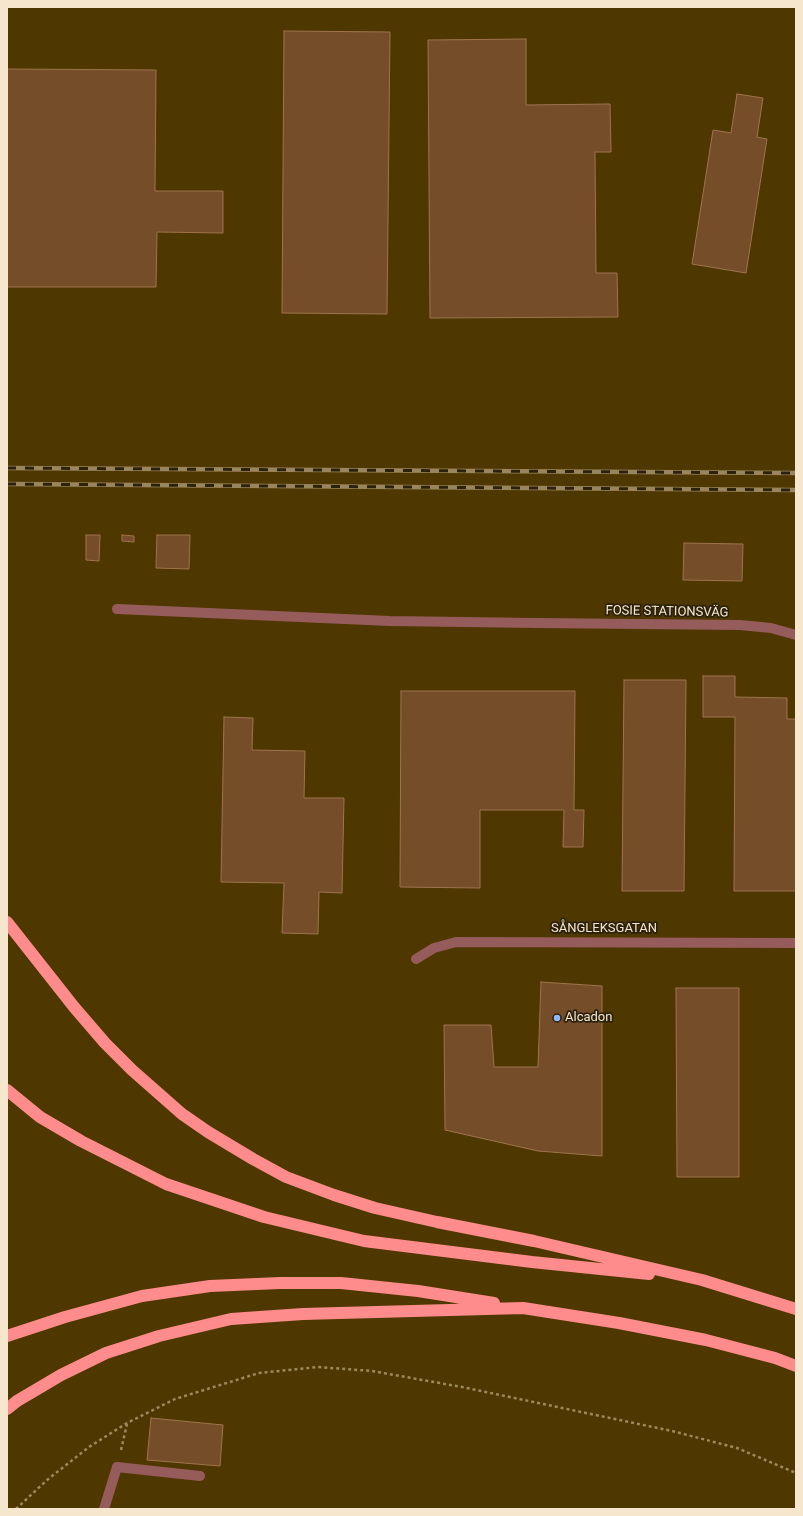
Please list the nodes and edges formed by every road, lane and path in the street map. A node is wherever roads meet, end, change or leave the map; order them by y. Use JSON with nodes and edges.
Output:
{"nodes":[{"id":1,"x":117,"y":609,"type":"dead end"},
{"id":2,"x":796,"y":635,"type":"edge"},
{"id":3,"x":7,"y":922,"type":"edge"},
{"id":4,"x":796,"y":943,"type":"edge"},
{"id":5,"x":416,"y":958,"type":"dead end"},
{"id":6,"x":7,"y":1090,"type":"edge"},
{"id":7,"x":702,"y":1280,"type":"junction"},
{"id":8,"x":524,"y":1308,"type":"junction"},
{"id":9,"x":796,"y":1309,"type":"edge"},
{"id":10,"x":7,"y":1336,"type":"edge"},
{"id":11,"x":796,"y":1366,"type":"edge"},
{"id":12,"x":7,"y":1409,"type":"edge"},
{"id":13,"x":127,"y":1423,"type":"junction"},
{"id":14,"x":117,"y":1467,"type":"junction"},
{"id":15,"x":796,"y":1473,"type":"edge"},
{"id":16,"x":200,"y":1476,"type":"dead end"},
{"id":17,"x":16,"y":1509,"type":"edge"},
{"id":18,"x":104,"y":1509,"type":"edge"}],
"edges":[{"from":1,"to":2,"type":"street","name":"FOSIE STATIONSVÄG"},
{"from":3,"to":7,"type":"highway"},
{"from":4,"to":5,"type":"street","name":"SÅNGLEKSGATAN"},
{"from":6,"to":7,"type":"highway"},
{"from":7,"to":9,"type":"highway"},
{"from":8,"to":10,"type":"highway"},
{"from":8,"to":11,"type":"highway"},
{"from":8,"to":12,"type":"highway"},
{"from":13,"to":14,"type":"path"},
{"from":13,"to":15,"type":"path"},
{"from":13,"to":17,"type":"path"},
{"from":14,"to":16,"type":"street"},
{"from":14,"to":18,"type":"street"}]}
